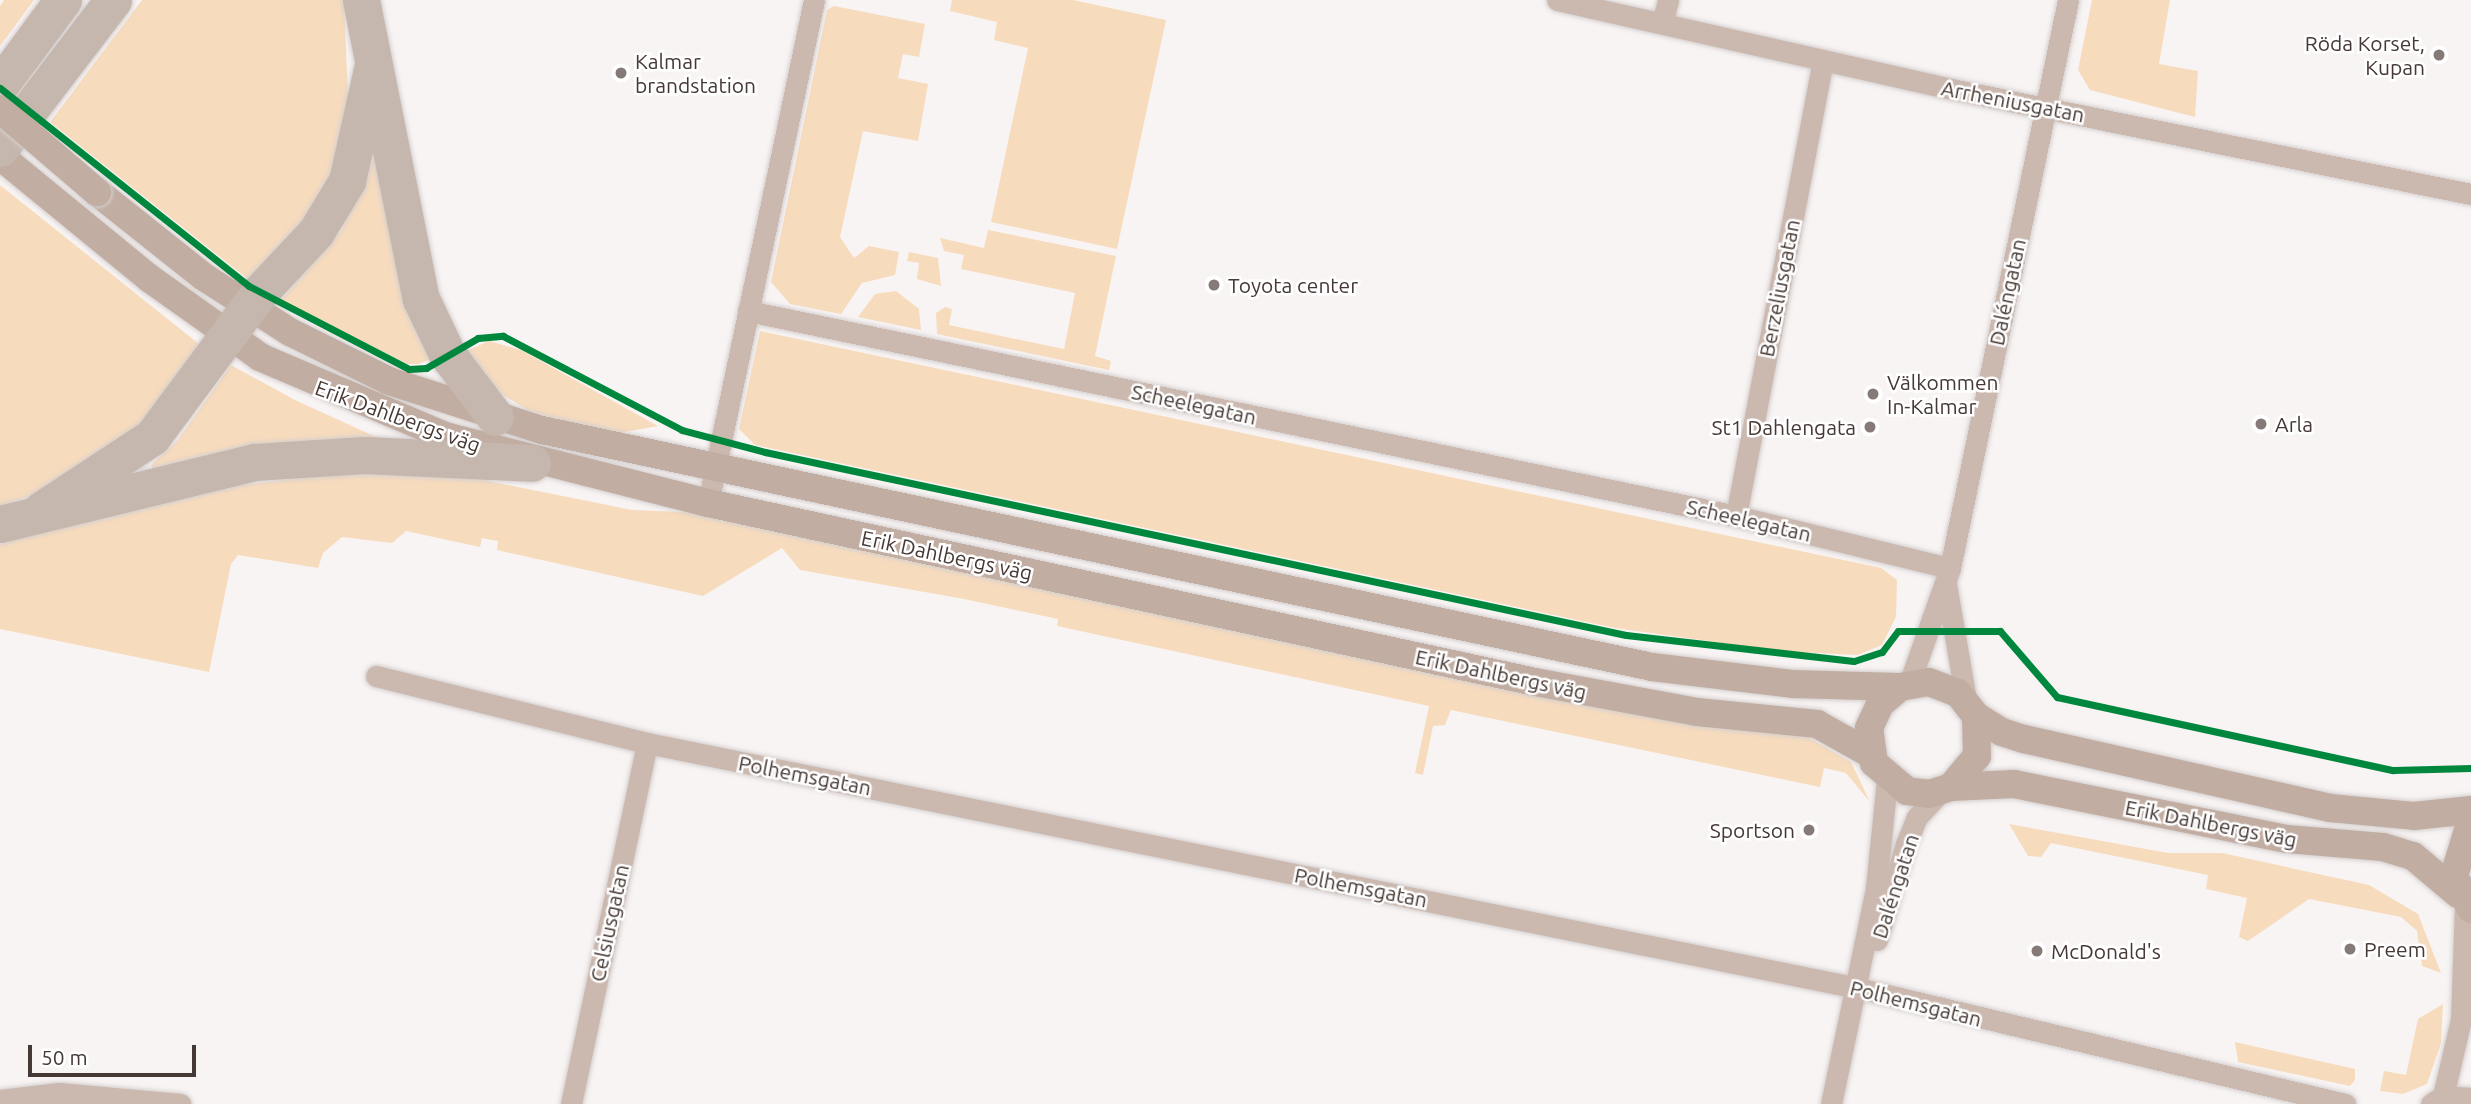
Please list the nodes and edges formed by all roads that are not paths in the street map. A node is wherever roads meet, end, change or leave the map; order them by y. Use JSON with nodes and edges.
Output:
{"nodes":[{"id":1,"x":63,"y":0,"type":"edge"},
{"id":2,"x":113,"y":0,"type":"edge"},
{"id":3,"x":361,"y":0,"type":"edge"},
{"id":4,"x":814,"y":0,"type":"edge"},
{"id":5,"x":1557,"y":0,"type":"edge"},
{"id":6,"x":1668,"y":0,"type":"edge"},
{"id":7,"x":2068,"y":0,"type":"edge"},
{"id":8,"x":1662,"y":23,"type":"junction"},
{"id":9,"x":1823,"y":60,"type":"junction"},
{"id":10,"x":372,"y":69,"type":"junction"},
{"id":11,"x":0,"y":85,"type":"edge"},
{"id":12,"x":2046,"y":108,"type":"junction"},
{"id":13,"x":0,"y":109,"type":"edge"},
{"id":14,"x":0,"y":148,"type":"edge"},
{"id":15,"x":0,"y":156,"type":"edge"},
{"id":16,"x":2471,"y":194,"type":"edge"},
{"id":17,"x":748,"y":311,"type":"junction"},
{"id":18,"x":239,"y":322,"type":"junction"},
{"id":19,"x":495,"y":417,"type":"junction"},
{"id":20,"x":532,"y":463,"type":"junction"},
{"id":21,"x":715,"y":468,"type":"junction"},
{"id":22,"x":708,"y":503,"type":"junction"},
{"id":23,"x":41,"y":510,"type":"junction"},
{"id":24,"x":1736,"y":516,"type":"junction"},
{"id":25,"x":0,"y":524,"type":"edge"},
{"id":26,"x":1948,"y":576,"type":"junction"},
{"id":27,"x":376,"y":676,"type":"dead end"},
{"id":28,"x":1905,"y":686,"type":"junction"},
{"id":29,"x":1971,"y":708,"type":"junction"},
{"id":30,"x":647,"y":743,"type":"junction"},
{"id":31,"x":1871,"y":754,"type":"junction"},
{"id":32,"x":1886,"y":779,"type":"junction"},
{"id":33,"x":1946,"y":789,"type":"junction"},
{"id":34,"x":2471,"y":810,"type":"edge"},
{"id":35,"x":2471,"y":820,"type":"edge"},
{"id":36,"x":2465,"y":902,"type":"edge"},
{"id":37,"x":1858,"y":988,"type":"junction"},
{"id":38,"x":2471,"y":1098,"type":"edge"},
{"id":39,"x":0,"y":1100,"type":"edge"},
{"id":40,"x":2433,"y":1102,"type":"edge"},
{"id":41,"x":181,"y":1104,"type":"edge"},
{"id":42,"x":571,"y":1104,"type":"edge"},
{"id":43,"x":1831,"y":1104,"type":"edge"},
{"id":44,"x":2345,"y":1104,"type":"edge"}],
"edges":[{"from":1,"to":11,"type":"highway"},
{"from":2,"to":14,"type":"highway"},
{"from":3,"to":10,"type":"highway"},
{"from":4,"to":17,"type":"street"},
{"from":5,"to":8,"type":"street","name":"Arrheniusgatan"},
{"from":6,"to":8,"type":"street"},
{"from":7,"to":12,"type":"street","name":"Daléngatan"},
{"from":8,"to":9,"type":"street","name":"Arrheniusgatan"},
{"from":9,"to":12,"type":"street","name":"Arrheniusgatan"},
{"from":9,"to":24,"type":"street","name":"Berzeliusgatan"},
{"from":10,"to":18,"type":"highway"},
{"from":10,"to":19,"type":"highway"},
{"from":12,"to":16,"type":"street","name":"Arrheniusgatan"},
{"from":12,"to":26,"type":"street","name":"Daléngatan"},
{"from":13,"to":18,"type":"main road","name":"Erik Dahlbergs väg","bridge":true},
{"from":15,"to":18,"type":"main road","name":"Erik Dahlbergs väg"},
{"from":17,"to":21,"type":"street"},
{"from":17,"to":24,"type":"street","name":"Scheelegatan"},
{"from":18,"to":19,"type":"main road","name":"Erik Dahlbergs väg"},
{"from":18,"to":20,"type":"main road","name":"Erik Dahlbergs väg"},
{"from":18,"to":23,"type":"highway"},
{"from":19,"to":21,"type":"main road","name":"Erik Dahlbergs väg"},
{"from":20,"to":22,"type":"main road","name":"Erik Dahlbergs väg"},
{"from":20,"to":23,"type":"highway"},
{"from":21,"to":22,"type":"street"},
{"from":21,"to":28,"type":"main road","name":"Erik Dahlbergs väg"},
{"from":22,"to":31,"type":"main road","name":"Erik Dahlbergs väg"},
{"from":23,"to":25,"type":"highway"},
{"from":24,"to":26,"type":"street","name":"Scheelegatan"},
{"from":26,"to":28,"type":"street","name":"Daléngatan"},
{"from":26,"to":29,"type":"street","name":"Daléngatan"},
{"from":27,"to":30,"type":"street","name":"Polhemsgatan"},
{"from":28,"to":29,"type":"main road","name":"Erik Dahlbergs väg"},
{"from":28,"to":31,"type":"main road"},
{"from":29,"to":33,"type":"main road"},
{"from":29,"to":34,"type":"main road","name":"Erik Dahlbergs väg"},
{"from":30,"to":37,"type":"street","name":"Polhemsgatan"},
{"from":30,"to":42,"type":"street","name":"Celsiusgatan"},
{"from":31,"to":32,"type":"main road"},
{"from":32,"to":33,"type":"main road","name":"Erik Dahlbergs väg"},
{"from":32,"to":37,"type":"street","name":"Daléngatan"},
{"from":33,"to":36,"type":"main road","name":"Erik Dahlbergs väg"},
{"from":33,"to":37,"type":"street","name":"Daléngatan"},
{"from":35,"to":36,"type":"main road"},
{"from":36,"to":40,"type":"street"},
{"from":37,"to":43,"type":"street","name":"Daléngatan"},
{"from":37,"to":44,"type":"street","name":"Polhemsgatan"},
{"from":38,"to":40,"type":"street"},
{"from":39,"to":41,"type":"street"}]}
